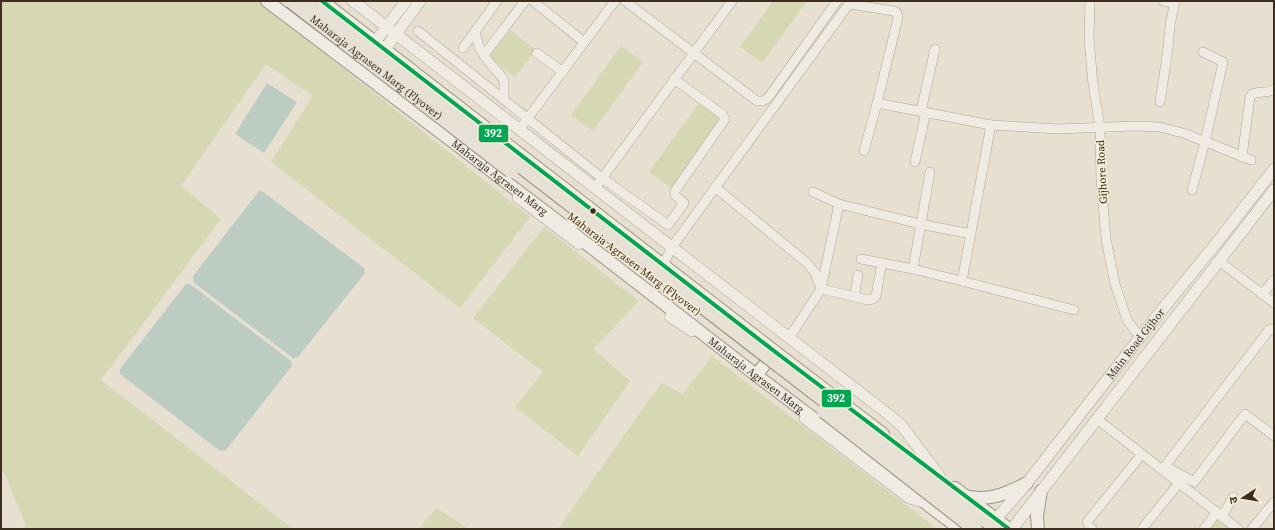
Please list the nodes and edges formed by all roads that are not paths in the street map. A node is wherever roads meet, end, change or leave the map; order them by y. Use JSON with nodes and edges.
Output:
{"nodes":[{"id":1,"x":263,"y":1,"type":"edge"},
{"id":2,"x":267,"y":1,"type":"edge"},
{"id":3,"x":291,"y":1,"type":"edge"},
{"id":4,"x":307,"y":1,"type":"edge"},
{"id":5,"x":322,"y":1,"type":"edge"},
{"id":6,"x":353,"y":1,"type":"edge"},
{"id":7,"x":406,"y":1,"type":"edge"},
{"id":8,"x":420,"y":1,"type":"edge"},
{"id":9,"x":497,"y":1,"type":"edge"},
{"id":10,"x":525,"y":1,"type":"edge"},
{"id":11,"x":533,"y":1,"type":"edge"},
{"id":12,"x":615,"y":1,"type":"edge"},
{"id":13,"x":625,"y":1,"type":"edge"},
{"id":14,"x":732,"y":1,"type":"edge"},
{"id":15,"x":837,"y":1,"type":"edge"},
{"id":16,"x":1090,"y":1,"type":"edge"},
{"id":17,"x":1163,"y":1,"type":"edge"},
{"id":18,"x":849,"y":2,"type":"edge"},
{"id":19,"x":1175,"y":2,"type":"edge"},
{"id":20,"x":391,"y":31,"type":"junction"},
{"id":21,"x":418,"y":31,"type":"dead end"},
{"id":22,"x":475,"y":31,"type":"junction"},
{"id":23,"x":584,"y":42,"type":"junction"},
{"id":24,"x":380,"y":46,"type":"junction"},
{"id":25,"x":463,"y":48,"type":"dead end"},
{"id":26,"x":935,"y":49,"type":"dead end"},
{"id":27,"x":694,"y":52,"type":"junction"},
{"id":28,"x":1203,"y":52,"type":"dead end"},
{"id":29,"x":537,"y":53,"type":"dead end"},
{"id":30,"x":484,"y":55,"type":"junction"},
{"id":31,"x":563,"y":72,"type":"junction"},
{"id":32,"x":674,"y":79,"type":"junction"},
{"id":33,"x":1274,"y":89,"type":"edge"},
{"id":34,"x":504,"y":99,"type":"junction"},
{"id":35,"x":1160,"y":102,"type":"dead end"},
{"id":36,"x":877,"y":103,"type":"junction"},
{"id":37,"x":924,"y":111,"type":"junction"},
{"id":38,"x":528,"y":118,"type":"junction"},
{"id":39,"x":991,"y":125,"type":"junction"},
{"id":40,"x":1100,"y":127,"type":"junction"},
{"id":41,"x":519,"y":130,"type":"junction"},
{"id":42,"x":1205,"y":142,"type":"junction"},
{"id":43,"x":864,"y":151,"type":"dead end"},
{"id":44,"x":1242,"y":157,"type":"junction"},
{"id":45,"x":1252,"y":160,"type":"dead end"},
{"id":46,"x":915,"y":162,"type":"dead end"},
{"id":47,"x":1274,"y":169,"type":"edge"},
{"id":48,"x":930,"y":172,"type":"dead end"},
{"id":49,"x":602,"y":178,"type":"junction"},
{"id":50,"x":715,"y":187,"type":"junction"},
{"id":51,"x":595,"y":188,"type":"junction"},
{"id":52,"x":1192,"y":190,"type":"dead end"},
{"id":53,"x":1274,"y":190,"type":"edge"},
{"id":54,"x":813,"y":192,"type":"dead end"},
{"id":55,"x":839,"y":204,"type":"junction"},
{"id":56,"x":587,"y":206,"type":"junction"},
{"id":57,"x":920,"y":224,"type":"junction"},
{"id":58,"x":568,"y":229,"type":"junction"},
{"id":59,"x":971,"y":234,"type":"junction"},
{"id":60,"x":672,"y":247,"type":"junction"},
{"id":61,"x":860,"y":259,"type":"dead end"},
{"id":62,"x":1219,"y":261,"type":"junction"},
{"id":63,"x":882,"y":263,"type":"junction"},
{"id":64,"x":663,"y":265,"type":"junction"},
{"id":65,"x":912,"y":269,"type":"junction"},
{"id":66,"x":858,"y":275,"type":"dead end"},
{"id":67,"x":1274,"y":280,"type":"edge"},
{"id":68,"x":962,"y":281,"type":"junction"},
{"id":69,"x":821,"y":289,"type":"junction"},
{"id":70,"x":1262,"y":294,"type":"junction"},
{"id":71,"x":854,"y":297,"type":"junction"},
{"id":72,"x":654,"y":303,"type":"dead end"},
{"id":73,"x":1274,"y":303,"type":"edge"},
{"id":74,"x":1074,"y":310,"type":"dead end"},
{"id":75,"x":669,"y":317,"type":"dead end"},
{"id":76,"x":1274,"y":329,"type":"edge"},
{"id":77,"x":1140,"y":337,"type":"junction"},
{"id":78,"x":789,"y":338,"type":"junction"},
{"id":79,"x":775,"y":352,"type":"junction"},
{"id":80,"x":756,"y":375,"type":"junction"},
{"id":81,"x":1096,"y":419,"type":"junction"},
{"id":82,"x":1274,"y":436,"type":"edge"},
{"id":83,"x":1142,"y":454,"type":"junction"},
{"id":84,"x":1164,"y":468,"type":"junction"},
{"id":85,"x":940,"y":477,"type":"junction"},
{"id":86,"x":1027,"y":483,"type":"junction"},
{"id":87,"x":1179,"y":483,"type":"junction"},
{"id":88,"x":1041,"y":491,"type":"junction"},
{"id":89,"x":968,"y":497,"type":"junction"},
{"id":90,"x":1233,"y":497,"type":"dead end"},
{"id":91,"x":1274,"y":502,"type":"edge"},
{"id":92,"x":927,"y":504,"type":"junction"},
{"id":93,"x":942,"y":515,"type":"junction"},
{"id":94,"x":1219,"y":515,"type":"junction"},
{"id":95,"x":996,"y":524,"type":"edge"},
{"id":96,"x":951,"y":529,"type":"edge"},
{"id":97,"x":960,"y":529,"type":"edge"},
{"id":98,"x":975,"y":529,"type":"edge"},
{"id":99,"x":1009,"y":529,"type":"edge"},
{"id":100,"x":1012,"y":529,"type":"edge"},
{"id":101,"x":1038,"y":529,"type":"edge"},
{"id":102,"x":1092,"y":529,"type":"edge"},
{"id":103,"x":1142,"y":529,"type":"edge"},
{"id":104,"x":1204,"y":529,"type":"edge"},
{"id":105,"x":1238,"y":529,"type":"edge"},
{"id":106,"x":1252,"y":529,"type":"edge"}],
"edges":[{"from":1,"to":72,"type":"street"},
{"from":2,"to":58,"type":"main road","name":"Maharaja Agrasen Marg"},
{"from":3,"to":98,"type":"main road","name":"Maharaja Agrasen Marg (Flyover)","bridge":true},
{"from":4,"to":95,"type":"main road","name":"Maharaja Agrasen Marg (Flyover)","bridge":true},
{"from":5,"to":24,"type":"main road"},
{"from":6,"to":20,"type":"street"},
{"from":7,"to":20,"type":"street"},
{"from":8,"to":20,"type":"street"},
{"from":9,"to":22,"type":"street"},
{"from":10,"to":30,"type":"street"},
{"from":11,"to":23,"type":"street"},
{"from":12,"to":23,"type":"street"},
{"from":13,"to":27,"type":"street"},
{"from":14,"to":27,"type":"street"},
{"from":15,"to":27,"type":"street"},
{"from":16,"to":40,"type":"street","name":"Gijhore Road"},
{"from":17,"to":19,"type":"street"},
{"from":18,"to":36,"type":"street"},
{"from":18,"to":50,"type":"street"},
{"from":19,"to":35,"type":"street"},
{"from":20,"to":24,"type":"street"},
{"from":20,"to":41,"type":"street"},
{"from":21,"to":34,"type":"street"},
{"from":22,"to":25,"type":"street"},
{"from":22,"to":30,"type":"street"},
{"from":23,"to":31,"type":"street"},
{"from":24,"to":56,"type":"main road"},
{"from":26,"to":37,"type":"street"},
{"from":27,"to":32,"type":"street"},
{"from":28,"to":42,"type":"street"},
{"from":29,"to":31,"type":"street"},
{"from":30,"to":34,"type":"street"},
{"from":31,"to":38,"type":"street"},
{"from":32,"to":49,"type":"street"},
{"from":32,"to":49,"type":"street"},
{"from":33,"to":44,"type":"street"},
{"from":34,"to":38,"type":"street"},
{"from":36,"to":37,"type":"street"},
{"from":36,"to":43,"type":"street"},
{"from":37,"to":39,"type":"street"},
{"from":37,"to":46,"type":"street"},
{"from":38,"to":41,"type":"street"},
{"from":38,"to":49,"type":"street"},
{"from":39,"to":40,"type":"street"},
{"from":39,"to":59,"type":"street"},
{"from":40,"to":42,"type":"street"},
{"from":40,"to":77,"type":"street","name":"Gijhore Road"},
{"from":41,"to":51,"type":"street"},
{"from":42,"to":44,"type":"street"},
{"from":42,"to":52,"type":"street"},
{"from":44,"to":45,"type":"street"},
{"from":47,"to":77,"type":"street","name":"Main Road Gijhor"},
{"from":48,"to":57,"type":"street"},
{"from":49,"to":51,"type":"street"},
{"from":50,"to":60,"type":"street"},
{"from":50,"to":69,"type":"street"},
{"from":51,"to":60,"type":"street"},
{"from":53,"to":62,"type":"street","name":"Main Road Gijhor"},
{"from":54,"to":55,"type":"street"},
{"from":55,"to":57,"type":"street"},
{"from":55,"to":69,"type":"street"},
{"from":56,"to":58,"type":"main road"},
{"from":56,"to":64,"type":"main road"},
{"from":57,"to":59,"type":"street"},
{"from":57,"to":65,"type":"street"},
{"from":58,"to":80,"type":"main road","name":"Maharaja Agrasen Marg"},
{"from":59,"to":68,"type":"street"},
{"from":60,"to":64,"type":"street"},
{"from":60,"to":78,"type":"street"},
{"from":61,"to":63,"type":"street"},
{"from":62,"to":70,"type":"street"},
{"from":62,"to":81,"type":"street","name":"Main Road Gijhor"},
{"from":63,"to":65,"type":"street"},
{"from":63,"to":71,"type":"street"},
{"from":64,"to":79,"type":"main road"},
{"from":65,"to":68,"type":"street"},
{"from":66,"to":71,"type":"street"},
{"from":67,"to":70,"type":"street"},
{"from":68,"to":74,"type":"street"},
{"from":69,"to":71,"type":"street"},
{"from":69,"to":78,"type":"street"},
{"from":70,"to":73,"type":"street"},
{"from":75,"to":92,"type":"street"},
{"from":76,"to":84,"type":"street"},
{"from":77,"to":86,"type":"street","name":"Main Road Gijhor"},
{"from":78,"to":85,"type":"street"},
{"from":79,"to":80,"type":"main road"},
{"from":79,"to":85,"type":"main road"},
{"from":80,"to":92,"type":"main road","name":"Maharaja Agrasen Marg"},
{"from":81,"to":83,"type":"street"},
{"from":81,"to":88,"type":"street","name":"Main Road Gijhor"},
{"from":82,"to":84,"type":"street"},
{"from":83,"to":84,"type":"street"},
{"from":83,"to":102,"type":"street"},
{"from":84,"to":87,"type":"street"},
{"from":85,"to":89,"type":"main road"},
{"from":86,"to":89,"type":"main road"},
{"from":86,"to":95,"type":"street","name":"Main Road Gijhor"},
{"from":87,"to":94,"type":"street"},
{"from":87,"to":103,"type":"street"},
{"from":88,"to":100,"type":"street","name":"Main Road Gijhor"},
{"from":88,"to":101,"type":"main road"},
{"from":89,"to":95,"type":"main road"},
{"from":90,"to":94,"type":"street"},
{"from":91,"to":106,"type":"street"},
{"from":92,"to":93,"type":"main road","name":"Maharaja Agrasen Marg"},
{"from":93,"to":96,"type":"main road"},
{"from":93,"to":97,"type":"main road","name":"Maharaja Agrasen Marg"},
{"from":94,"to":104,"type":"street"},
{"from":94,"to":105,"type":"street"},
{"from":95,"to":99,"type":"main road"}]}
